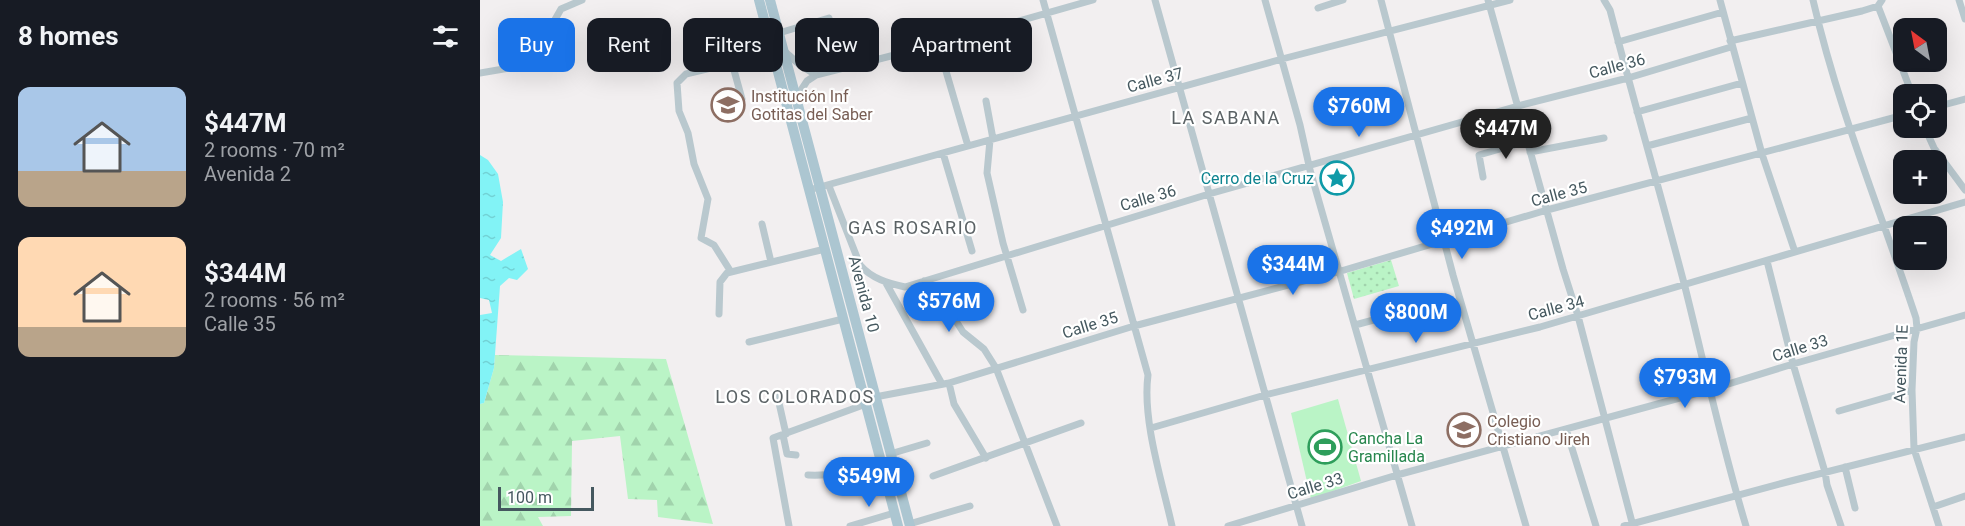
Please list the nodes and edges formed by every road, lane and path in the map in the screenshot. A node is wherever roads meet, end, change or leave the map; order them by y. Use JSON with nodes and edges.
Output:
{"nodes":[{"id":1,"x":582,"y":0,"type":"edge"},
{"id":2,"x":759,"y":0,"type":"edge"},
{"id":3,"x":770,"y":0,"type":"edge"},
{"id":4,"x":1043,"y":0,"type":"edge"},
{"id":5,"x":1093,"y":0,"type":"edge"},
{"id":6,"x":1155,"y":0,"type":"edge"},
{"id":7,"x":1265,"y":0,"type":"edge"},
{"id":8,"x":1343,"y":0,"type":"edge"},
{"id":9,"x":1381,"y":0,"type":"edge"},
{"id":10,"x":1510,"y":0,"type":"edge"},
{"id":11,"x":1604,"y":0,"type":"edge"},
{"id":12,"x":1720,"y":0,"type":"edge"},
{"id":13,"x":1813,"y":0,"type":"edge"},
{"id":14,"x":1959,"y":0,"type":"edge"},
{"id":15,"x":1489,"y":3,"type":"edge"},
{"id":16,"x":1880,"y":3,"type":"edge"},
{"id":17,"x":1318,"y":8,"type":"dead end"},
{"id":18,"x":1047,"y":12,"type":"junction"},
{"id":19,"x":1723,"y":12,"type":"junction"},
{"id":20,"x":766,"y":18,"type":"edge"},
{"id":21,"x":775,"y":18,"type":"edge"},
{"id":22,"x":1027,"y":18,"type":"edge"},
{"id":23,"x":1965,"y":19,"type":"edge"},
{"id":24,"x":1818,"y":20,"type":"junction"},
{"id":25,"x":1390,"y":31,"type":"junction"},
{"id":26,"x":1618,"y":42,"type":"junction"},
{"id":27,"x":1731,"y":44,"type":"junction"},
{"id":28,"x":783,"y":54,"type":"edge"},
{"id":29,"x":891,"y":56,"type":"edge"},
{"id":30,"x":1282,"y":59,"type":"junction"},
{"id":31,"x":783,"y":64,"type":"edge"},
{"id":32,"x":783,"y":68,"type":"edge"},
{"id":33,"x":695,"y":72,"type":"edge"},
{"id":34,"x":733,"y":72,"type":"edge"},
{"id":35,"x":947,"y":72,"type":"edge"},
{"id":36,"x":480,"y":73,"type":"edge"},
{"id":37,"x":816,"y":75,"type":"junction"},
{"id":38,"x":1628,"y":78,"type":"junction"},
{"id":39,"x":1742,"y":84,"type":"junction"},
{"id":40,"x":1908,"y":84,"type":"edge"},
{"id":41,"x":1179,"y":88,"type":"junction"},
{"id":42,"x":796,"y":98,"type":"junction"},
{"id":43,"x":742,"y":99,"type":"dead end"},
{"id":44,"x":1965,"y":99,"type":"edge"},
{"id":45,"x":986,"y":100,"type":"dead end"},
{"id":46,"x":1947,"y":104,"type":"edge"},
{"id":47,"x":1518,"y":106,"type":"junction"},
{"id":48,"x":1637,"y":112,"type":"junction"},
{"id":49,"x":1077,"y":115,"type":"junction"},
{"id":50,"x":1752,"y":118,"type":"junction"},
{"id":51,"x":1893,"y":118,"type":"edge"},
{"id":52,"x":1851,"y":130,"type":"junction"},
{"id":53,"x":1415,"y":134,"type":"junction"},
{"id":54,"x":1604,"y":138,"type":"dead end"},
{"id":55,"x":1930,"y":138,"type":"edge"},
{"id":56,"x":992,"y":140,"type":"junction"},
{"id":57,"x":1527,"y":141,"type":"junction"},
{"id":58,"x":969,"y":146,"type":"junction"},
{"id":59,"x":1647,"y":146,"type":"junction"},
{"id":60,"x":1530,"y":152,"type":"junction"},
{"id":61,"x":943,"y":153,"type":"junction"},
{"id":62,"x":1762,"y":154,"type":"junction"},
{"id":63,"x":1310,"y":165,"type":"junction"},
{"id":64,"x":1483,"y":177,"type":"dead end"},
{"id":65,"x":1656,"y":182,"type":"junction"},
{"id":66,"x":819,"y":188,"type":"junction"},
{"id":67,"x":1965,"y":190,"type":"edge"},
{"id":68,"x":1209,"y":194,"type":"junction"},
{"id":69,"x":1965,"y":202,"type":"edge"},
{"id":70,"x":1547,"y":210,"type":"junction"},
{"id":71,"x":762,"y":224,"type":"dead end"},
{"id":72,"x":1106,"y":224,"type":"junction"},
{"id":73,"x":1886,"y":226,"type":"junction"},
{"id":74,"x":1444,"y":240,"type":"junction"},
{"id":75,"x":825,"y":249,"type":"junction"},
{"id":76,"x":972,"y":251,"type":"dead end"},
{"id":77,"x":1795,"y":252,"type":"junction"},
{"id":78,"x":1006,"y":255,"type":"junction"},
{"id":79,"x":1767,"y":261,"type":"junction"},
{"id":80,"x":771,"y":262,"type":"junction"},
{"id":81,"x":1341,"y":271,"type":"junction"},
{"id":82,"x":730,"y":272,"type":"junction"},
{"id":83,"x":924,"y":281,"type":"junction"},
{"id":84,"x":886,"y":283,"type":"junction"},
{"id":85,"x":1684,"y":285,"type":"junction"},
{"id":86,"x":1239,"y":298,"type":"junction"},
{"id":87,"x":1422,"y":307,"type":"dead end"},
{"id":88,"x":1023,"y":310,"type":"dead end"},
{"id":89,"x":719,"y":314,"type":"dead end"},
{"id":90,"x":1965,"y":315,"type":"edge"},
{"id":91,"x":1578,"y":316,"type":"junction"},
{"id":92,"x":843,"y":319,"type":"junction"},
{"id":93,"x":1355,"y":325,"type":"junction"},
{"id":94,"x":1134,"y":326,"type":"junction"},
{"id":95,"x":1917,"y":328,"type":"junction"},
{"id":96,"x":749,"y":342,"type":"dead end"},
{"id":97,"x":1472,"y":342,"type":"junction"},
{"id":98,"x":1793,"y":364,"type":"junction"},
{"id":99,"x":996,"y":368,"type":"junction"},
{"id":100,"x":1367,"y":369,"type":"junction"},
{"id":101,"x":945,"y":384,"type":"junction"},
{"id":102,"x":1708,"y":390,"type":"junction"},
{"id":103,"x":1912,"y":390,"type":"junction"},
{"id":104,"x":777,"y":394,"type":"dead end"},
{"id":105,"x":1265,"y":395,"type":"junction"},
{"id":106,"x":870,"y":400,"type":"junction"},
{"id":107,"x":1839,"y":411,"type":"dead end"},
{"id":108,"x":1605,"y":418,"type":"junction"},
{"id":109,"x":1081,"y":423,"type":"dead end"},
{"id":110,"x":1151,"y":428,"type":"junction"},
{"id":111,"x":1566,"y":429,"type":"junction"},
{"id":112,"x":784,"y":434,"type":"junction"},
{"id":113,"x":1965,"y":437,"type":"edge"},
{"id":114,"x":927,"y":443,"type":"dead end"},
{"id":115,"x":1025,"y":443,"type":"junction"},
{"id":116,"x":1504,"y":446,"type":"junction"},
{"id":117,"x":1914,"y":449,"type":"junction"},
{"id":118,"x":891,"y":454,"type":"junction"},
{"id":119,"x":796,"y":455,"type":"dead end"},
{"id":120,"x":986,"y":458,"type":"junction"},
{"id":121,"x":882,"y":466,"type":"junction"},
{"id":122,"x":1845,"y":467,"type":"junction"},
{"id":123,"x":1825,"y":472,"type":"junction"},
{"id":124,"x":808,"y":475,"type":"dead end"},
{"id":125,"x":1397,"y":475,"type":"junction"},
{"id":126,"x":933,"y":476,"type":"dead end"},
{"id":127,"x":1737,"y":495,"type":"junction"},
{"id":128,"x":1965,"y":496,"type":"edge"},
{"id":129,"x":970,"y":506,"type":"dead end"},
{"id":130,"x":1298,"y":507,"type":"junction"},
{"id":131,"x":1933,"y":507,"type":"junction"},
{"id":132,"x":1855,"y":508,"type":"dead end"},
{"id":133,"x":894,"y":513,"type":"junction"},
{"id":134,"x":910,"y":525,"type":"edge"},
{"id":135,"x":1630,"y":525,"type":"edge"},
{"id":136,"x":789,"y":526,"type":"edge"},
{"id":137,"x":850,"y":526,"type":"edge"},
{"id":138,"x":898,"y":526,"type":"edge"},
{"id":139,"x":1057,"y":526,"type":"edge"},
{"id":140,"x":1172,"y":526,"type":"edge"},
{"id":141,"x":1228,"y":526,"type":"edge"},
{"id":142,"x":1302,"y":526,"type":"edge"},
{"id":143,"x":1412,"y":526,"type":"edge"},
{"id":144,"x":1526,"y":526,"type":"edge"},
{"id":145,"x":1596,"y":526,"type":"edge"},
{"id":146,"x":1746,"y":526,"type":"edge"},
{"id":147,"x":1841,"y":526,"type":"edge"},
{"id":148,"x":1940,"y":526,"type":"edge"}],
"edges":[{"from":1,"to":36,"type":"street"},
{"from":2,"to":20,"type":"main road","name":"Avenida 10"},
{"from":3,"to":21,"type":"main road","name":"Avenida 10"},
{"from":4,"to":18,"type":"street"},
{"from":5,"to":18,"type":"street"},
{"from":6,"to":41,"type":"street"},
{"from":7,"to":30,"type":"street"},
{"from":8,"to":17,"type":"street"},
{"from":9,"to":25,"type":"street"},
{"from":10,"to":15,"type":"street","name":"Calle 37"},
{"from":11,"to":26,"type":"street"},
{"from":12,"to":19,"type":"street"},
{"from":13,"to":24,"type":"street","name":"Avenida 1E"},
{"from":14,"to":23,"type":"street"},
{"from":15,"to":25,"type":"street","name":"Calle 37"},
{"from":15,"to":47,"type":"street"},
{"from":16,"to":24,"type":"street","name":"Calle 36"},
{"from":16,"to":40,"type":"street"},
{"from":18,"to":22,"type":"street"},
{"from":18,"to":49,"type":"street"},
{"from":19,"to":26,"type":"street"},
{"from":19,"to":27,"type":"street"},
{"from":24,"to":27,"type":"street","name":"Calle 36"},
{"from":24,"to":52,"type":"street","name":"Avenida 1E"},
{"from":25,"to":30,"type":"street","name":"Calle 37"},
{"from":25,"to":53,"type":"street"},
{"from":26,"to":38,"type":"street"},
{"from":27,"to":38,"type":"street","name":"Calle 36"},
{"from":27,"to":39,"type":"street"},
{"from":28,"to":37,"type":"street"},
{"from":29,"to":37,"type":"street"},
{"from":30,"to":41,"type":"street","name":"Calle 37"},
{"from":30,"to":63,"type":"street"},
{"from":31,"to":42,"type":"main road","name":"Avenida 10"},
{"from":32,"to":66,"type":"main road","name":"Avenida 10"},
{"from":33,"to":82,"type":"street"},
{"from":34,"to":43,"type":"street"},
{"from":35,"to":58,"type":"street"},
{"from":37,"to":42,"type":"street"},
{"from":38,"to":47,"type":"street","name":"Calle 36"},
{"from":38,"to":48,"type":"street"},
{"from":39,"to":48,"type":"street"},
{"from":39,"to":50,"type":"street"},
{"from":41,"to":49,"type":"street","name":"Calle 37"},
{"from":41,"to":68,"type":"street"},
{"from":42,"to":66,"type":"main road","name":"Avenida 10"},
{"from":44,"to":46,"type":"street"},
{"from":45,"to":56,"type":"street"},
{"from":47,"to":53,"type":"street","name":"Calle 36"},
{"from":47,"to":57,"type":"street"},
{"from":48,"to":59,"type":"street"},
{"from":49,"to":56,"type":"street","name":"Calle 37"},
{"from":49,"to":72,"type":"street"},
{"from":50,"to":59,"type":"street"},
{"from":50,"to":62,"type":"street"},
{"from":51,"to":52,"type":"street","name":"Calle 35"},
{"from":52,"to":62,"type":"street","name":"Calle 35"},
{"from":52,"to":73,"type":"street","name":"Avenida 1E"},
{"from":53,"to":63,"type":"street","name":"Calle 36"},
{"from":53,"to":74,"type":"street"},
{"from":54,"to":60,"type":"street"},
{"from":55,"to":67,"type":"street"},
{"from":56,"to":58,"type":"street","name":"Calle 37"},
{"from":56,"to":78,"type":"street"},
{"from":57,"to":60,"type":"street"},
{"from":57,"to":64,"type":"street"},
{"from":58,"to":61,"type":"street","name":"Calle 37"},
{"from":59,"to":65,"type":"street"},
{"from":60,"to":70,"type":"street"},
{"from":61,"to":66,"type":"street","name":"Calle 37"},
{"from":61,"to":76,"type":"street"},
{"from":62,"to":65,"type":"street","name":"Calle 35"},
{"from":62,"to":77,"type":"street"},
{"from":63,"to":68,"type":"street","name":"Calle 36"},
{"from":63,"to":81,"type":"street"},
{"from":65,"to":70,"type":"street","name":"Calle 35"},
{"from":65,"to":85,"type":"street"},
{"from":66,"to":75,"type":"main road","name":"Avenida 10"},
{"from":66,"to":84,"type":"street"},
{"from":66,"to":106,"type":"main road","name":"Avenida 10"},
{"from":68,"to":72,"type":"street","name":"Calle 36"},
{"from":68,"to":86,"type":"street"},
{"from":69,"to":73,"type":"street","name":"Calle 34"},
{"from":70,"to":74,"type":"street","name":"Calle 35"},
{"from":70,"to":91,"type":"street"},
{"from":71,"to":80,"type":"street"},
{"from":72,"to":78,"type":"street","name":"Calle 36"},
{"from":72,"to":94,"type":"street"},
{"from":73,"to":77,"type":"street","name":"Calle 34"},
{"from":73,"to":95,"type":"street","name":"Avenida 1E"},
{"from":74,"to":81,"type":"street","name":"Calle 35"},
{"from":74,"to":97,"type":"street"},
{"from":75,"to":80,"type":"street"},
{"from":75,"to":92,"type":"main road","name":"Avenida 10"},
{"from":77,"to":79,"type":"street","name":"Calle 34"},
{"from":78,"to":83,"type":"street","name":"Calle 36"},
{"from":78,"to":88,"type":"street"},
{"from":79,"to":85,"type":"street","name":"Calle 34"},
{"from":79,"to":98,"type":"street"},
{"from":80,"to":82,"type":"street"},
{"from":81,"to":86,"type":"street","name":"Calle 35"},
{"from":81,"to":93,"type":"street"},
{"from":82,"to":89,"type":"street"},
{"from":83,"to":84,"type":"street","name":"Calle 36"},
{"from":83,"to":99,"type":"street"},
{"from":84,"to":101,"type":"street"},
{"from":85,"to":91,"type":"street","name":"Calle 34"},
{"from":85,"to":102,"type":"street"},
{"from":86,"to":94,"type":"street","name":"Calle 35"},
{"from":86,"to":105,"type":"street"},
{"from":87,"to":93,"type":"street"},
{"from":90,"to":95,"type":"street","name":"Calle 33"},
{"from":91,"to":97,"type":"street","name":"Calle 34"},
{"from":91,"to":108,"type":"street"},
{"from":92,"to":96,"type":"street"},
{"from":92,"to":106,"type":"main road","name":"Avenida 10"},
{"from":93,"to":100,"type":"street"},
{"from":94,"to":99,"type":"street","name":"Calle 35"},
{"from":94,"to":110,"type":"street"},
{"from":95,"to":98,"type":"street","name":"Calle 33"},
{"from":95,"to":103,"type":"street","name":"Avenida 1E"},
{"from":97,"to":100,"type":"street","name":"Calle 34"},
{"from":97,"to":116,"type":"street"},
{"from":98,"to":102,"type":"street","name":"Calle 33"},
{"from":98,"to":123,"type":"street"},
{"from":99,"to":101,"type":"street","name":"Calle 35"},
{"from":99,"to":115,"type":"street"},
{"from":100,"to":105,"type":"street","name":"Calle 34"},
{"from":100,"to":125,"type":"street"},
{"from":101,"to":106,"type":"street","name":"Calle 35"},
{"from":101,"to":120,"type":"street"},
{"from":102,"to":108,"type":"street","name":"Calle 33"},
{"from":102,"to":127,"type":"street"},
{"from":103,"to":107,"type":"street"},
{"from":103,"to":117,"type":"street","name":"Avenida 1E"},
{"from":104,"to":112,"type":"street"},
{"from":105,"to":110,"type":"street","name":"Calle 34"},
{"from":105,"to":130,"type":"street"},
{"from":106,"to":112,"type":"street","name":"Calle 35"},
{"from":106,"to":118,"type":"main road","name":"Avenida 10"},
{"from":106,"to":121,"type":"main road","name":"Avenida 10"},
{"from":108,"to":111,"type":"street","name":"Calle 33"},
{"from":108,"to":135,"type":"street"},
{"from":109,"to":115,"type":"street"},
{"from":110,"to":140,"type":"street"},
{"from":111,"to":116,"type":"street","name":"Calle 33"},
{"from":111,"to":145,"type":"street"},
{"from":112,"to":119,"type":"street"},
{"from":112,"to":136,"type":"street","name":"Calle 35"},
{"from":113,"to":117,"type":"street"},
{"from":114,"to":118,"type":"street"},
{"from":115,"to":120,"type":"street"},
{"from":115,"to":139,"type":"street"},
{"from":116,"to":125,"type":"street","name":"Calle 33"},
{"from":116,"to":144,"type":"street"},
{"from":117,"to":122,"type":"street"},
{"from":117,"to":131,"type":"street","name":"Avenida 1E"},
{"from":118,"to":134,"type":"main road","name":"Avenida 10"},
{"from":120,"to":126,"type":"street"},
{"from":121,"to":124,"type":"street"},
{"from":121,"to":133,"type":"main road","name":"Avenida 10"},
{"from":122,"to":123,"type":"street"},
{"from":122,"to":132,"type":"street"},
{"from":123,"to":127,"type":"street"},
{"from":123,"to":147,"type":"street"},
{"from":125,"to":130,"type":"street","name":"Calle 33"},
{"from":125,"to":143,"type":"street"},
{"from":127,"to":135,"type":"street"},
{"from":127,"to":146,"type":"street"},
{"from":128,"to":131,"type":"street"},
{"from":129,"to":134,"type":"street"},
{"from":130,"to":141,"type":"street","name":"Calle 33"},
{"from":130,"to":142,"type":"street"},
{"from":131,"to":148,"type":"street","name":"Avenida 1E"},
{"from":133,"to":137,"type":"street"},
{"from":133,"to":138,"type":"main road","name":"Avenida 10"}]}
